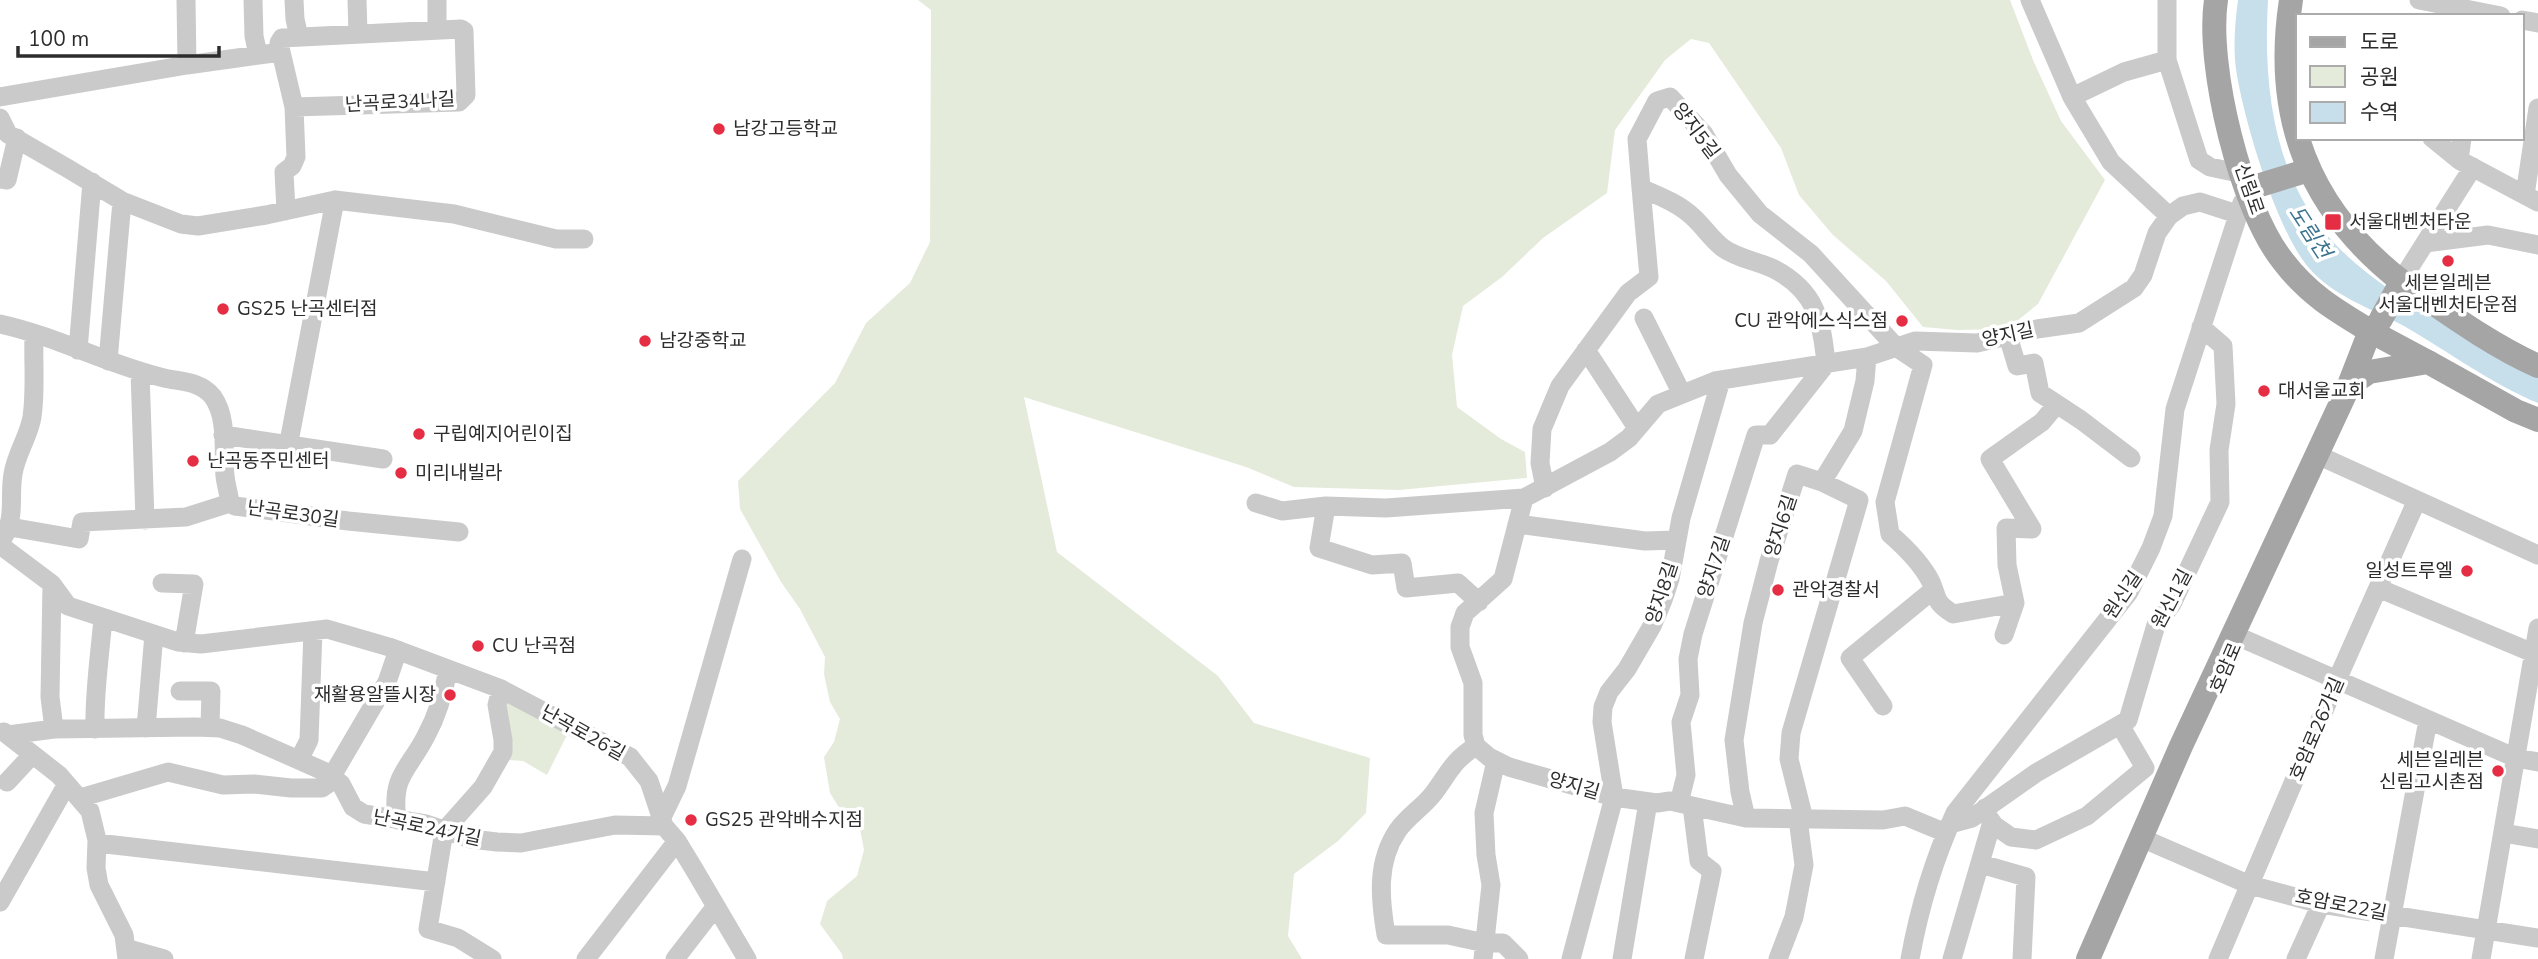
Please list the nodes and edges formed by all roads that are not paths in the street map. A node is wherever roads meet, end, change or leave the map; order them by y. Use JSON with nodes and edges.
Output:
{"nodes":[{"id":1,"x":186,"y":0,"type":"edge"},
{"id":2,"x":253,"y":0,"type":"edge"},
{"id":3,"x":294,"y":0,"type":"edge"},
{"id":4,"x":358,"y":0,"type":"edge"},
{"id":5,"x":437,"y":0,"type":"edge"},
{"id":6,"x":2030,"y":0,"type":"edge"},
{"id":7,"x":2167,"y":0,"type":"edge"},
{"id":8,"x":2216,"y":0,"type":"edge"},
{"id":9,"x":2291,"y":0,"type":"edge"},
{"id":10,"x":2419,"y":0,"type":"edge"},
{"id":11,"x":2478,"y":14,"type":"edge"},
{"id":12,"x":437,"y":30,"type":"junction"},
{"id":13,"x":358,"y":34,"type":"junction"},
{"id":14,"x":299,"y":37,"type":"junction"},
{"id":15,"x":281,"y":52,"type":"junction"},
{"id":16,"x":258,"y":55,"type":"junction"},
{"id":17,"x":2167,"y":60,"type":"junction"},
{"id":18,"x":187,"y":65,"type":"junction"},
{"id":19,"x":0,"y":97,"type":"edge"},
{"id":20,"x":2072,"y":97,"type":"junction"},
{"id":21,"x":294,"y":107,"type":"junction"},
{"id":22,"x":2538,"y":108,"type":"edge"},
{"id":23,"x":0,"y":118,"type":"edge"},
{"id":24,"x":2296,"y":134,"type":"edge"},
{"id":25,"x":17,"y":138,"type":"junction"},
{"id":26,"x":2298,"y":140,"type":"edge"},
{"id":27,"x":2435,"y":140,"type":"edge"},
{"id":28,"x":2462,"y":140,"type":"edge"},
{"id":29,"x":2466,"y":163,"type":"junction"},
{"id":30,"x":2309,"y":170,"type":"junction"},
{"id":31,"x":0,"y":179,"type":"edge"},
{"id":32,"x":92,"y":182,"type":"junction"},
{"id":33,"x":2245,"y":182,"type":"junction"},
{"id":34,"x":1641,"y":188,"type":"junction"},
{"id":35,"x":2532,"y":198,"type":"edge"},
{"id":36,"x":335,"y":200,"type":"junction"},
{"id":37,"x":122,"y":201,"type":"junction"},
{"id":38,"x":286,"y":211,"type":"junction"},
{"id":39,"x":2237,"y":214,"type":"junction"},
{"id":40,"x":2169,"y":216,"type":"junction"},
{"id":41,"x":584,"y":239,"type":"dead end"},
{"id":42,"x":2426,"y":243,"type":"junction"},
{"id":43,"x":2538,"y":245,"type":"edge"},
{"id":44,"x":2400,"y":283,"type":"junction"},
{"id":45,"x":2343,"y":315,"type":"junction"},
{"id":46,"x":1644,"y":318,"type":"dead end"},
{"id":47,"x":0,"y":324,"type":"edge"},
{"id":48,"x":2376,"y":326,"type":"junction"},
{"id":49,"x":2201,"y":327,"type":"junction"},
{"id":50,"x":34,"y":335,"type":"junction"},
{"id":51,"x":2008,"y":336,"type":"junction"},
{"id":52,"x":1896,"y":347,"type":"junction"},
{"id":53,"x":78,"y":350,"type":"junction"},
{"id":54,"x":1586,"y":350,"type":"junction"},
{"id":55,"x":1867,"y":357,"type":"junction"},
{"id":56,"x":108,"y":361,"type":"junction"},
{"id":57,"x":2428,"y":362,"type":"junction"},
{"id":58,"x":1826,"y":363,"type":"junction"},
{"id":59,"x":2538,"y":366,"type":"edge"},
{"id":60,"x":141,"y":372,"type":"junction"},
{"id":61,"x":2355,"y":378,"type":"junction"},
{"id":62,"x":1721,"y":380,"type":"junction"},
{"id":63,"x":1682,"y":394,"type":"junction"},
{"id":64,"x":2057,"y":404,"type":"junction"},
{"id":65,"x":2538,"y":421,"type":"edge"},
{"id":66,"x":1637,"y":428,"type":"junction"},
{"id":67,"x":223,"y":435,"type":"junction"},
{"id":68,"x":288,"y":447,"type":"junction"},
{"id":69,"x":2322,"y":457,"type":"junction"},
{"id":70,"x":2131,"y":458,"type":"dead end"},
{"id":71,"x":383,"y":459,"type":"dead end"},
{"id":72,"x":1822,"y":482,"type":"junction"},
{"id":73,"x":1545,"y":488,"type":"junction"},
{"id":74,"x":1524,"y":498,"type":"junction"},
{"id":75,"x":2417,"y":500,"type":"junction"},
{"id":76,"x":230,"y":503,"type":"junction"},
{"id":77,"x":1256,"y":503,"type":"dead end"},
{"id":78,"x":1325,"y":506,"type":"junction"},
{"id":79,"x":145,"y":520,"type":"junction"},
{"id":80,"x":1517,"y":524,"type":"junction"},
{"id":81,"x":460,"y":532,"type":"dead end"},
{"id":82,"x":3,"y":538,"type":"edge"},
{"id":83,"x":1677,"y":540,"type":"junction"},
{"id":84,"x":2538,"y":555,"type":"edge"},
{"id":85,"x":742,"y":559,"type":"dead end"},
{"id":86,"x":162,"y":583,"type":"dead end"},
{"id":87,"x":52,"y":584,"type":"junction"},
{"id":88,"x":2378,"y":589,"type":"junction"},
{"id":89,"x":1933,"y":590,"type":"junction"},
{"id":90,"x":1479,"y":602,"type":"junction"},
{"id":91,"x":2015,"y":603,"type":"junction"},
{"id":92,"x":103,"y":618,"type":"junction"},
{"id":93,"x":2538,"y":628,"type":"edge"},
{"id":94,"x":313,"y":631,"type":"junction"},
{"id":95,"x":154,"y":634,"type":"junction"},
{"id":96,"x":2004,"y":635,"type":"dead end"},
{"id":97,"x":2239,"y":637,"type":"junction"},
{"id":98,"x":184,"y":642,"type":"junction"},
{"id":99,"x":398,"y":650,"type":"junction"},
{"id":100,"x":2536,"y":654,"type":"edge"},
{"id":101,"x":449,"y":669,"type":"junction"},
{"id":102,"x":2337,"y":680,"type":"junction"},
{"id":103,"x":501,"y":689,"type":"junction"},
{"id":104,"x":180,"y":691,"type":"dead end"},
{"id":105,"x":1883,"y":706,"type":"dead end"},
{"id":106,"x":2428,"y":720,"type":"junction"},
{"id":107,"x":2120,"y":725,"type":"junction"},
{"id":108,"x":210,"y":727,"type":"junction"},
{"id":109,"x":146,"y":728,"type":"junction"},
{"id":110,"x":54,"y":729,"type":"junction"},
{"id":111,"x":95,"y":729,"type":"junction"},
{"id":112,"x":4,"y":732,"type":"edge"},
{"id":113,"x":1476,"y":746,"type":"junction"},
{"id":114,"x":32,"y":755,"type":"junction"},
{"id":115,"x":2515,"y":758,"type":"junction"},
{"id":116,"x":299,"y":760,"type":"junction"},
{"id":117,"x":1496,"y":761,"type":"junction"},
{"id":118,"x":2538,"y":762,"type":"edge"},
{"id":119,"x":333,"y":778,"type":"junction"},
{"id":120,"x":8,"y":782,"type":"dead end"},
{"id":121,"x":74,"y":791,"type":"junction"},
{"id":122,"x":1614,"y":797,"type":"junction"},
{"id":123,"x":1648,"y":802,"type":"junction"},
{"id":124,"x":1686,"y":804,"type":"junction"},
{"id":125,"x":1988,"y":815,"type":"junction"},
{"id":126,"x":1746,"y":818,"type":"junction"},
{"id":127,"x":1801,"y":819,"type":"junction"},
{"id":128,"x":397,"y":820,"type":"junction"},
{"id":129,"x":668,"y":828,"type":"junction"},
{"id":130,"x":1948,"y":829,"type":"junction"},
{"id":131,"x":444,"y":831,"type":"junction"},
{"id":132,"x":2503,"y":833,"type":"junction"},
{"id":133,"x":2538,"y":839,"type":"edge"},
{"id":134,"x":97,"y":843,"type":"junction"},
{"id":135,"x":2153,"y":843,"type":"junction"},
{"id":136,"x":1981,"y":864,"type":"junction"},
{"id":137,"x":436,"y":882,"type":"junction"},
{"id":138,"x":2250,"y":885,"type":"junction"},
{"id":139,"x":0,"y":902,"type":"edge"},
{"id":140,"x":2321,"y":904,"type":"junction"},
{"id":141,"x":716,"y":906,"type":"junction"},
{"id":142,"x":2392,"y":915,"type":"junction"},
{"id":143,"x":2486,"y":930,"type":"junction"},
{"id":144,"x":2538,"y":938,"type":"edge"},
{"id":145,"x":1484,"y":951,"type":"edge"},
{"id":146,"x":127,"y":956,"type":"edge"},
{"id":147,"x":164,"y":959,"type":"edge"},
{"id":148,"x":492,"y":959,"type":"edge"},
{"id":149,"x":586,"y":959,"type":"edge"},
{"id":150,"x":675,"y":959,"type":"edge"},
{"id":151,"x":747,"y":959,"type":"edge"},
{"id":152,"x":1519,"y":959,"type":"edge"},
{"id":153,"x":1571,"y":959,"type":"edge"},
{"id":154,"x":1622,"y":959,"type":"edge"},
{"id":155,"x":1694,"y":959,"type":"edge"},
{"id":156,"x":1778,"y":959,"type":"edge"},
{"id":157,"x":1910,"y":959,"type":"edge"},
{"id":158,"x":1952,"y":959,"type":"edge"},
{"id":159,"x":2022,"y":959,"type":"edge"},
{"id":160,"x":2088,"y":959,"type":"edge"},
{"id":161,"x":2103,"y":959,"type":"edge"},
{"id":162,"x":2218,"y":959,"type":"edge"},
{"id":163,"x":2296,"y":959,"type":"edge"},
{"id":164,"x":2384,"y":959,"type":"edge"},
{"id":165,"x":2481,"y":959,"type":"edge"}],
"edges":[{"from":1,"to":18,"type":"street"},
{"from":2,"to":16,"type":"street"},
{"from":3,"to":14,"type":"street"},
{"from":4,"to":13,"type":"street"},
{"from":5,"to":12,"type":"street"},
{"from":6,"to":20,"type":"street"},
{"from":7,"to":17,"type":"street"},
{"from":8,"to":33,"type":"main road","name":"신림로"},
{"from":9,"to":24,"type":"main road","bridge":true},
{"from":10,"to":11,"type":"street"},
{"from":12,"to":13,"type":"street","name":"난곡로34나길"},
{"from":12,"to":21,"type":"street","name":"난곡로34나길"},
{"from":13,"to":14,"type":"street","name":"난곡로34나길"},
{"from":14,"to":15,"type":"street"},
{"from":15,"to":16,"type":"street"},
{"from":15,"to":21,"type":"street"},
{"from":16,"to":18,"type":"street"},
{"from":17,"to":20,"type":"street"},
{"from":17,"to":33,"type":"street"},
{"from":18,"to":19,"type":"street"},
{"from":20,"to":40,"type":"street"},
{"from":21,"to":38,"type":"street"},
{"from":22,"to":35,"type":"street"},
{"from":23,"to":25,"type":"street"},
{"from":25,"to":31,"type":"street"},
{"from":25,"to":32,"type":"street"},
{"from":26,"to":30,"type":"main road","bridge":true},
{"from":27,"to":29,"type":"street"},
{"from":28,"to":29,"type":"street"},
{"from":29,"to":35,"type":"street"},
{"from":29,"to":42,"type":"street"},
{"from":30,"to":33,"type":"main road","bridge":true},
{"from":30,"to":44,"type":"main road","bridge":true},
{"from":32,"to":37,"type":"street"},
{"from":32,"to":53,"type":"street"},
{"from":33,"to":39,"type":"street","name":"원신길"},
{"from":33,"to":45,"type":"main road","name":"신림로"},
{"from":34,"to":52,"type":"street","name":"양지5길"},
{"from":34,"to":54,"type":"street"},
{"from":34,"to":58,"type":"street"},
{"from":36,"to":38,"type":"street"},
{"from":36,"to":41,"type":"street"},
{"from":36,"to":68,"type":"street"},
{"from":37,"to":38,"type":"street"},
{"from":37,"to":56,"type":"street"},
{"from":39,"to":40,"type":"street"},
{"from":39,"to":49,"type":"street","name":"원신길"},
{"from":40,"to":51,"type":"street","name":"양지길"},
{"from":42,"to":43,"type":"street"},
{"from":42,"to":44,"type":"street"},
{"from":44,"to":48,"type":"main road","bridge":true},
{"from":44,"to":59,"type":"main road"},
{"from":45,"to":48,"type":"main road","name":"신림로"},
{"from":45,"to":61,"type":"main road"},
{"from":46,"to":63,"type":"street"},
{"from":47,"to":50,"type":"street","name":"난곡로30길"},
{"from":48,"to":57,"type":"main road","name":"신림로","bridge":true},
{"from":48,"to":61,"type":"main road"},
{"from":49,"to":107,"type":"street","name":"원신1길"},
{"from":49,"to":130,"type":"street","name":"원신길"},
{"from":50,"to":53,"type":"street","name":"난곡로30길"},
{"from":50,"to":82,"type":"street"},
{"from":51,"to":52,"type":"street","name":"양지길"},
{"from":51,"to":64,"type":"street"},
{"from":52,"to":55,"type":"street","name":"양지길"},
{"from":52,"to":89,"type":"street"},
{"from":53,"to":56,"type":"street","name":"난곡로30길"},
{"from":54,"to":66,"type":"street"},
{"from":54,"to":73,"type":"street"},
{"from":55,"to":58,"type":"street","name":"양지길"},
{"from":55,"to":72,"type":"street","name":"양지6길"},
{"from":56,"to":60,"type":"street","name":"난곡로30길"},
{"from":57,"to":61,"type":"main road"},
{"from":57,"to":65,"type":"main road"},
{"from":58,"to":62,"type":"street","name":"양지길"},
{"from":58,"to":124,"type":"street","name":"양지7길"},
{"from":60,"to":67,"type":"street","name":"난곡로30길"},
{"from":60,"to":79,"type":"street"},
{"from":61,"to":69,"type":"main road","name":"호암로"},
{"from":61,"to":160,"type":"main road"},
{"from":62,"to":63,"type":"street","name":"양지길"},
{"from":62,"to":83,"type":"street","name":"양지8길"},
{"from":63,"to":66,"type":"street","name":"양지길"},
{"from":64,"to":70,"type":"street"},
{"from":64,"to":91,"type":"street"},
{"from":66,"to":73,"type":"street","name":"양지길"},
{"from":67,"to":68,"type":"street"},
{"from":67,"to":76,"type":"street","name":"난곡로30길"},
{"from":68,"to":71,"type":"street"},
{"from":69,"to":75,"type":"street"},
{"from":69,"to":97,"type":"main road","name":"호암로"},
{"from":72,"to":126,"type":"street","name":"양지6길"},
{"from":72,"to":127,"type":"street"},
{"from":73,"to":74,"type":"street","name":"양지길"},
{"from":74,"to":78,"type":"street","name":"양지길"},
{"from":74,"to":80,"type":"street"},
{"from":75,"to":84,"type":"street"},
{"from":75,"to":88,"type":"street","name":"호암로26가길"},
{"from":76,"to":79,"type":"street"},
{"from":76,"to":81,"type":"street","name":"난곡로30길"},
{"from":77,"to":78,"type":"street","name":"양지길"},
{"from":78,"to":90,"type":"street"},
{"from":79,"to":82,"type":"street"},
{"from":80,"to":83,"type":"street"},
{"from":80,"to":90,"type":"street"},
{"from":82,"to":87,"type":"street","name":"난곡로26길"},
{"from":83,"to":122,"type":"street","name":"양지8길"},
{"from":85,"to":129,"type":"street"},
{"from":86,"to":98,"type":"street"},
{"from":87,"to":92,"type":"street","name":"난곡로26길"},
{"from":87,"to":110,"type":"street"},
{"from":88,"to":100,"type":"street"},
{"from":88,"to":102,"type":"street","name":"호암로26가길"},
{"from":89,"to":91,"type":"street"},
{"from":89,"to":105,"type":"street"},
{"from":90,"to":113,"type":"street"},
{"from":91,"to":96,"type":"street"},
{"from":92,"to":95,"type":"street","name":"난곡로26길"},
{"from":92,"to":111,"type":"street"},
{"from":93,"to":100,"type":"street"},
{"from":94,"to":98,"type":"street","name":"난곡로26길"},
{"from":94,"to":99,"type":"street","name":"난곡로26길"},
{"from":94,"to":116,"type":"street"},
{"from":95,"to":98,"type":"street","name":"난곡로26길"},
{"from":95,"to":109,"type":"street"},
{"from":97,"to":102,"type":"street"},
{"from":97,"to":135,"type":"main road","name":"호암로"},
{"from":99,"to":101,"type":"street","name":"난곡로26길"},
{"from":99,"to":119,"type":"street"},
{"from":100,"to":115,"type":"street"},
{"from":101,"to":103,"type":"street","name":"난곡로26길"},
{"from":101,"to":128,"type":"street"},
{"from":102,"to":106,"type":"street"},
{"from":102,"to":138,"type":"street","name":"호암로26가길"},
{"from":103,"to":129,"type":"street","name":"난곡로26길"},
{"from":103,"to":131,"type":"street"},
{"from":104,"to":108,"type":"street"},
{"from":106,"to":115,"type":"street"},
{"from":106,"to":142,"type":"street"},
{"from":107,"to":125,"type":"street"},
{"from":107,"to":125,"type":"street"},
{"from":108,"to":109,"type":"street","name":"난곡로24가길"},
{"from":108,"to":116,"type":"street","name":"난곡로24가길"},
{"from":109,"to":111,"type":"street","name":"난곡로24가길"},
{"from":110,"to":111,"type":"street","name":"난곡로24가길"},
{"from":110,"to":112,"type":"street","name":"난곡로24가길"},
{"from":112,"to":114,"type":"street"},
{"from":113,"to":117,"type":"street","name":"양지길"},
{"from":113,"to":145,"type":"street"},
{"from":114,"to":120,"type":"street"},
{"from":114,"to":121,"type":"street"},
{"from":115,"to":118,"type":"street"},
{"from":115,"to":132,"type":"street"},
{"from":116,"to":119,"type":"street","name":"난곡로24가길"},
{"from":117,"to":122,"type":"street","name":"양지길"},
{"from":117,"to":145,"type":"street"},
{"from":119,"to":121,"type":"street"},
{"from":119,"to":128,"type":"street","name":"난곡로24가길"},
{"from":121,"to":134,"type":"street"},
{"from":121,"to":139,"type":"street"},
{"from":122,"to":123,"type":"street","name":"양지길"},
{"from":122,"to":153,"type":"street"},
{"from":123,"to":124,"type":"street","name":"양지길"},
{"from":123,"to":154,"type":"street"},
{"from":124,"to":126,"type":"street","name":"양지길"},
{"from":124,"to":155,"type":"street"},
{"from":125,"to":130,"type":"street"},
{"from":125,"to":136,"type":"street"},
{"from":126,"to":127,"type":"street","name":"양지길"},
{"from":127,"to":130,"type":"street","name":"양지길"},
{"from":127,"to":156,"type":"street"},
{"from":128,"to":131,"type":"street","name":"난곡로24가길"},
{"from":129,"to":131,"type":"street","name":"난곡로24가길"},
{"from":129,"to":141,"type":"street","name":"난곡로26길"},
{"from":129,"to":149,"type":"street"},
{"from":130,"to":157,"type":"street","name":"원신길"},
{"from":131,"to":137,"type":"street"},
{"from":132,"to":133,"type":"street"},
{"from":132,"to":143,"type":"street"},
{"from":134,"to":137,"type":"street"},
{"from":134,"to":146,"type":"street"},
{"from":135,"to":138,"type":"street","name":"호암로22길"},
{"from":135,"to":161,"type":"main road","name":"호암로"},
{"from":136,"to":158,"type":"street"},
{"from":136,"to":159,"type":"street"},
{"from":137,"to":148,"type":"street"},
{"from":138,"to":140,"type":"street","name":"호암로22길"},
{"from":138,"to":162,"type":"street","name":"호암로26가길"},
{"from":140,"to":142,"type":"street","name":"호암로22길"},
{"from":140,"to":163,"type":"street"},
{"from":141,"to":150,"type":"street"},
{"from":141,"to":151,"type":"street","name":"난곡로26길"},
{"from":142,"to":143,"type":"street","name":"호암로22길"},
{"from":142,"to":164,"type":"street"},
{"from":143,"to":144,"type":"street","name":"호암로22길"},
{"from":143,"to":165,"type":"street"},
{"from":145,"to":152,"type":"street"},
{"from":146,"to":147,"type":"street"}]}
